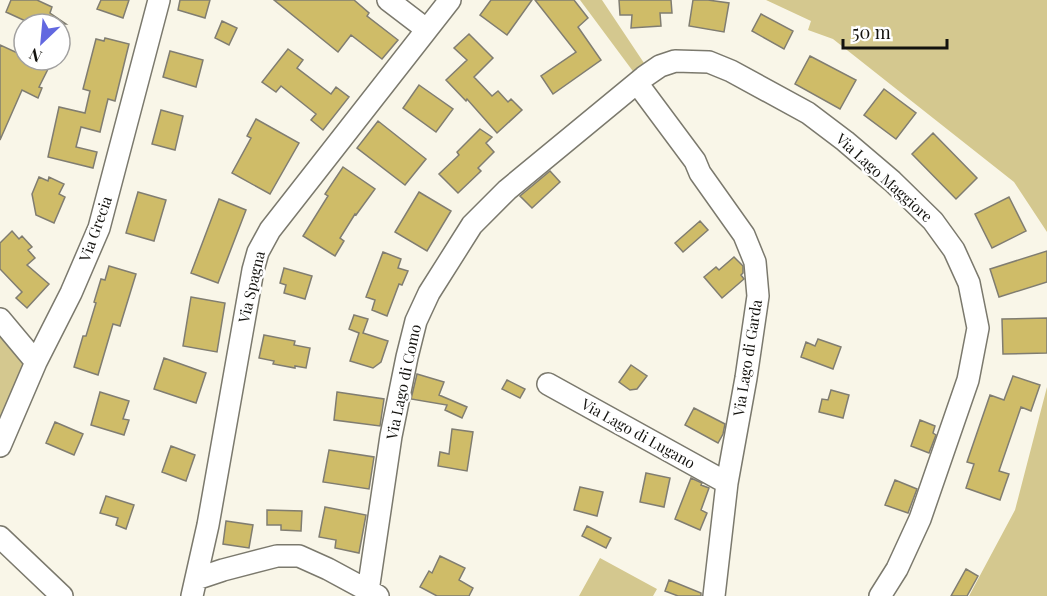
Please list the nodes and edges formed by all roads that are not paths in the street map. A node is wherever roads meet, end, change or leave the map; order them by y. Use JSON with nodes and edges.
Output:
{"nodes":[{"id":1,"x":159,"y":0,"type":"edge"},
{"id":2,"x":388,"y":0,"type":"edge"},
{"id":3,"x":450,"y":0,"type":"edge"},
{"id":4,"x":426,"y":29,"type":"junction"},
{"id":5,"x":637,"y":83,"type":"junction"},
{"id":6,"x":0,"y":320,"type":"edge"},
{"id":7,"x":36,"y":362,"type":"junction"},
{"id":8,"x":548,"y":384,"type":"dead end"},
{"id":9,"x":0,"y":446,"type":"edge"},
{"id":10,"x":727,"y":483,"type":"junction"},
{"id":11,"x":0,"y":537,"type":"edge"},
{"id":12,"x":194,"y":587,"type":"edge"},
{"id":13,"x":364,"y":592,"type":"edge"},
{"id":14,"x":62,"y":596,"type":"edge"},
{"id":15,"x":714,"y":596,"type":"edge"},
{"id":16,"x":880,"y":596,"type":"edge"}],
"edges":[{"from":1,"to":7,"type":"street","name":"Via Grecia"},
{"from":2,"to":4,"type":"street"},
{"from":3,"to":4,"type":"street","name":"Via Spagna"},
{"from":4,"to":12,"type":"street","name":"Via Spagna"},
{"from":5,"to":10,"type":"street","name":"Via Lago di Garda"},
{"from":5,"to":13,"type":"street","name":"Via Lago di Como"},
{"from":5,"to":16,"type":"street","name":"Via Lago Maggiore"},
{"from":6,"to":7,"type":"street"},
{"from":7,"to":9,"type":"street","name":"Via Grecia"},
{"from":8,"to":10,"type":"street","name":"Via Lago di Lugano"},
{"from":10,"to":15,"type":"street","name":"Via Lago di Garda"},
{"from":11,"to":14,"type":"street"},
{"from":12,"to":13,"type":"street"}]}
